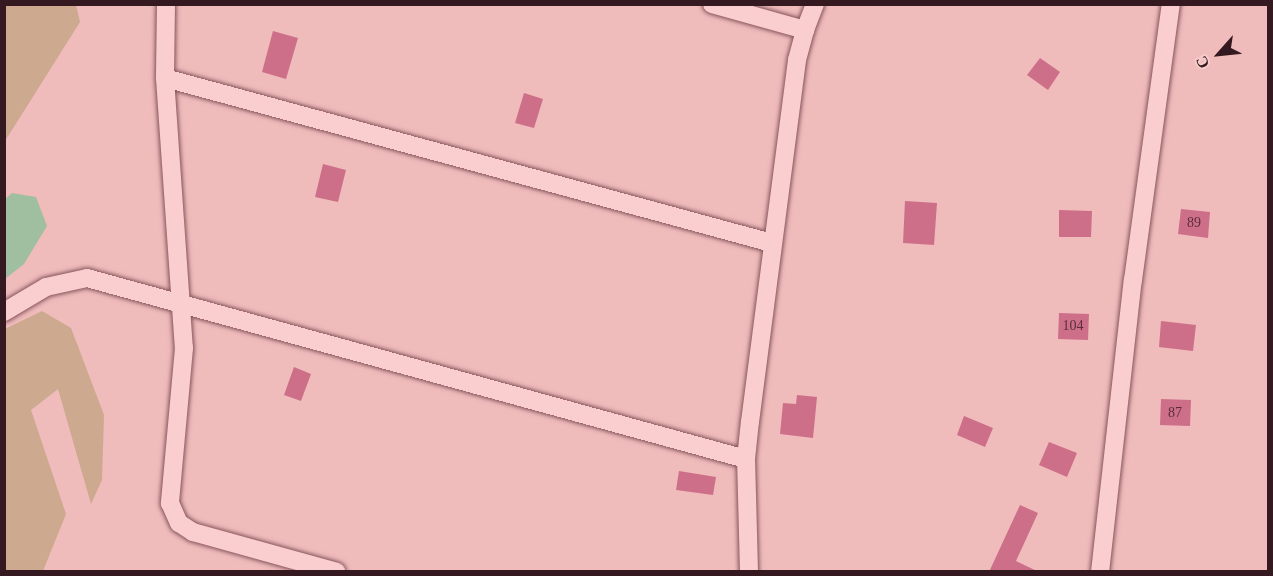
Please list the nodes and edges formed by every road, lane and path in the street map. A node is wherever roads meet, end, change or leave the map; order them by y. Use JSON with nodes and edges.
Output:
{"nodes":[{"id":1,"x":166,"y":4,"type":"edge"},
{"id":2,"x":712,"y":4,"type":"edge"},
{"id":3,"x":815,"y":4,"type":"edge"},
{"id":4,"x":1171,"y":4,"type":"edge"},
{"id":5,"x":805,"y":30,"type":"junction"},
{"id":6,"x":165,"y":78,"type":"junction"},
{"id":7,"x":772,"y":243,"type":"junction"},
{"id":8,"x":183,"y":306,"type":"junction"},
{"id":9,"x":4,"y":312,"type":"edge"},
{"id":10,"x":746,"y":459,"type":"junction"},
{"id":11,"x":337,"y":572,"type":"edge"},
{"id":12,"x":749,"y":572,"type":"edge"},
{"id":13,"x":1100,"y":572,"type":"edge"}],
"edges":[{"from":1,"to":6,"type":"street"},
{"from":2,"to":5,"type":"street"},
{"from":3,"to":5,"type":"street"},
{"from":4,"to":13,"type":"street"},
{"from":5,"to":7,"type":"street"},
{"from":6,"to":7,"type":"street"},
{"from":6,"to":8,"type":"street"},
{"from":7,"to":10,"type":"street"},
{"from":8,"to":9,"type":"street"},
{"from":8,"to":10,"type":"street"},
{"from":8,"to":11,"type":"street"},
{"from":10,"to":12,"type":"street"}]}
